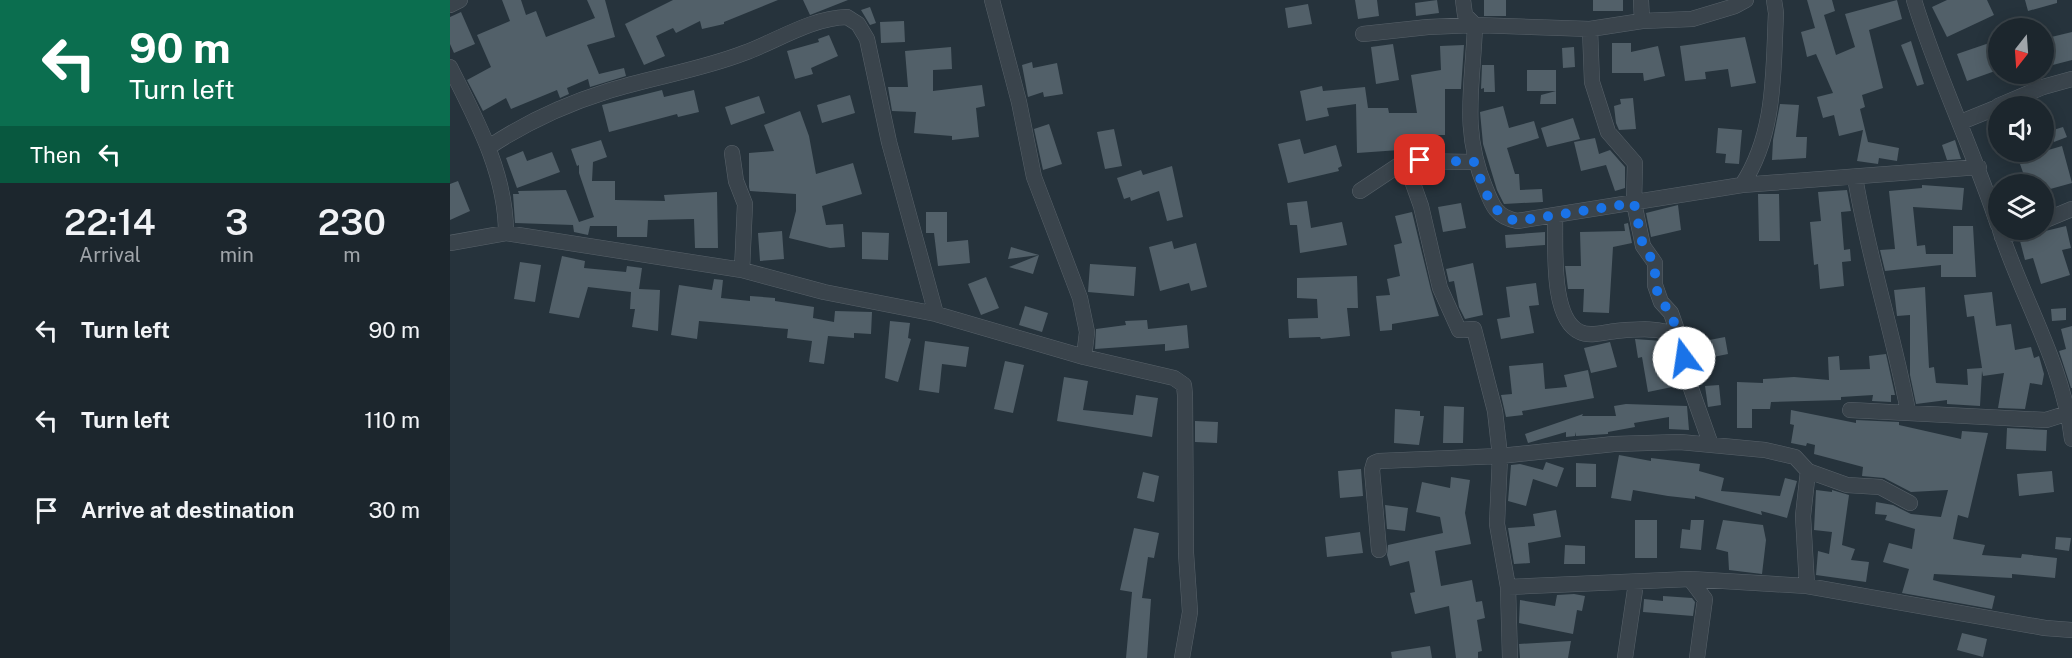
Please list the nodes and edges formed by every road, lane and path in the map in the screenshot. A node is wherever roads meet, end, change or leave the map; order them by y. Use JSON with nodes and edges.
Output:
{"nodes":[{"id":1,"x":460,"y":0,"type":"edge"},
{"id":2,"x":992,"y":0,"type":"edge"},
{"id":3,"x":1463,"y":0,"type":"edge"},
{"id":4,"x":1641,"y":0,"type":"edge"},
{"id":5,"x":1746,"y":0,"type":"edge"},
{"id":6,"x":1774,"y":0,"type":"edge"},
{"id":7,"x":1914,"y":0,"type":"edge"},
{"id":8,"x":450,"y":5,"type":"edge"},
{"id":9,"x":1642,"y":21,"type":"junction"},
{"id":10,"x":1475,"y":26,"type":"junction"},
{"id":11,"x":1590,"y":29,"type":"junction"},
{"id":12,"x":1363,"y":34,"type":"dead end"},
{"id":13,"x":450,"y":67,"type":"edge"},
{"id":14,"x":2072,"y":80,"type":"edge"},
{"id":15,"x":2023,"y":96,"type":"edge"},
{"id":16,"x":1988,"y":111,"type":"edge"},
{"id":17,"x":1961,"y":122,"type":"junction"},
{"id":18,"x":489,"y":147,"type":"junction"},
{"id":19,"x":732,"y":153,"type":"dead end"},
{"id":20,"x":1405,"y":161,"type":"junction"},
{"id":21,"x":1474,"y":162,"type":"junction"},
{"id":22,"x":1978,"y":167,"type":"junction"},
{"id":23,"x":1856,"y":177,"type":"junction"},
{"id":24,"x":1742,"y":185,"type":"junction"},
{"id":25,"x":1360,"y":191,"type":"dead end"},
{"id":26,"x":1988,"y":196,"type":"edge"},
{"id":27,"x":1634,"y":203,"type":"junction"},
{"id":28,"x":2072,"y":209,"type":"edge"},
{"id":29,"x":1555,"y":216,"type":"junction"},
{"id":30,"x":2054,"y":216,"type":"edge"},
{"id":31,"x":507,"y":233,"type":"junction"},
{"id":32,"x":2004,"y":240,"type":"edge"},
{"id":33,"x":450,"y":243,"type":"edge"},
{"id":34,"x":742,"y":270,"type":"junction"},
{"id":35,"x":936,"y":314,"type":"junction"},
{"id":36,"x":1679,"y":336,"type":"junction"},
{"id":37,"x":1084,"y":357,"type":"junction"},
{"id":38,"x":1850,"y":410,"type":"dead end"},
{"id":39,"x":1908,"y":411,"type":"junction"},
{"id":40,"x":2070,"y":413,"type":"edge"},
{"id":41,"x":2072,"y":439,"type":"edge"},
{"id":42,"x":1711,"y":445,"type":"junction"},
{"id":43,"x":1500,"y":456,"type":"junction"},
{"id":44,"x":1808,"y":471,"type":"junction"},
{"id":45,"x":1910,"y":503,"type":"dead end"},
{"id":46,"x":1379,"y":550,"type":"dead end"},
{"id":47,"x":1690,"y":579,"type":"junction"},
{"id":48,"x":1636,"y":583,"type":"junction"},
{"id":49,"x":1807,"y":586,"type":"junction"},
{"id":50,"x":1508,"y":587,"type":"junction"},
{"id":51,"x":2072,"y":630,"type":"edge"},
{"id":52,"x":1182,"y":658,"type":"edge"},
{"id":53,"x":1510,"y":658,"type":"edge"},
{"id":54,"x":1625,"y":658,"type":"edge"},
{"id":55,"x":1697,"y":658,"type":"edge"}],
"edges":[{"from":1,"to":8,"type":"street"},
{"from":2,"to":37,"type":"street"},
{"from":3,"to":10,"type":"street"},
{"from":4,"to":9,"type":"street"},
{"from":5,"to":9,"type":"street"},
{"from":6,"to":24,"type":"street"},
{"from":7,"to":17,"type":"street"},
{"from":9,"to":11,"type":"street"},
{"from":10,"to":11,"type":"street"},
{"from":10,"to":12,"type":"street"},
{"from":10,"to":21,"type":"street"},
{"from":11,"to":27,"type":"street"},
{"from":13,"to":18,"type":"street"},
{"from":14,"to":15,"type":"street"},
{"from":16,"to":17,"type":"street"},
{"from":17,"to":22,"type":"street"},
{"from":18,"to":31,"type":"street"},
{"from":18,"to":35,"type":"street"},
{"from":19,"to":34,"type":"street"},
{"from":20,"to":21,"type":"street"},
{"from":20,"to":25,"type":"street"},
{"from":20,"to":43,"type":"street"},
{"from":21,"to":29,"type":"street"},
{"from":22,"to":23,"type":"street"},
{"from":22,"to":26,"type":"street"},
{"from":23,"to":24,"type":"street"},
{"from":23,"to":39,"type":"street"},
{"from":24,"to":27,"type":"street"},
{"from":27,"to":29,"type":"street"},
{"from":27,"to":36,"type":"street"},
{"from":28,"to":30,"type":"street"},
{"from":29,"to":36,"type":"street"},
{"from":31,"to":33,"type":"street"},
{"from":31,"to":34,"type":"street"},
{"from":32,"to":40,"type":"street"},
{"from":34,"to":35,"type":"street"},
{"from":35,"to":37,"type":"street"},
{"from":36,"to":42,"type":"street"},
{"from":37,"to":52,"type":"street"},
{"from":38,"to":39,"type":"street"},
{"from":39,"to":40,"type":"street"},
{"from":40,"to":41,"type":"street"},
{"from":42,"to":43,"type":"street"},
{"from":42,"to":44,"type":"street"},
{"from":43,"to":46,"type":"street"},
{"from":43,"to":50,"type":"street"},
{"from":44,"to":45,"type":"street"},
{"from":44,"to":49,"type":"street"},
{"from":47,"to":48,"type":"street"},
{"from":47,"to":49,"type":"street"},
{"from":47,"to":55,"type":"street"},
{"from":48,"to":50,"type":"street"},
{"from":48,"to":54,"type":"street"},
{"from":49,"to":51,"type":"street"},
{"from":50,"to":53,"type":"street"}]}
